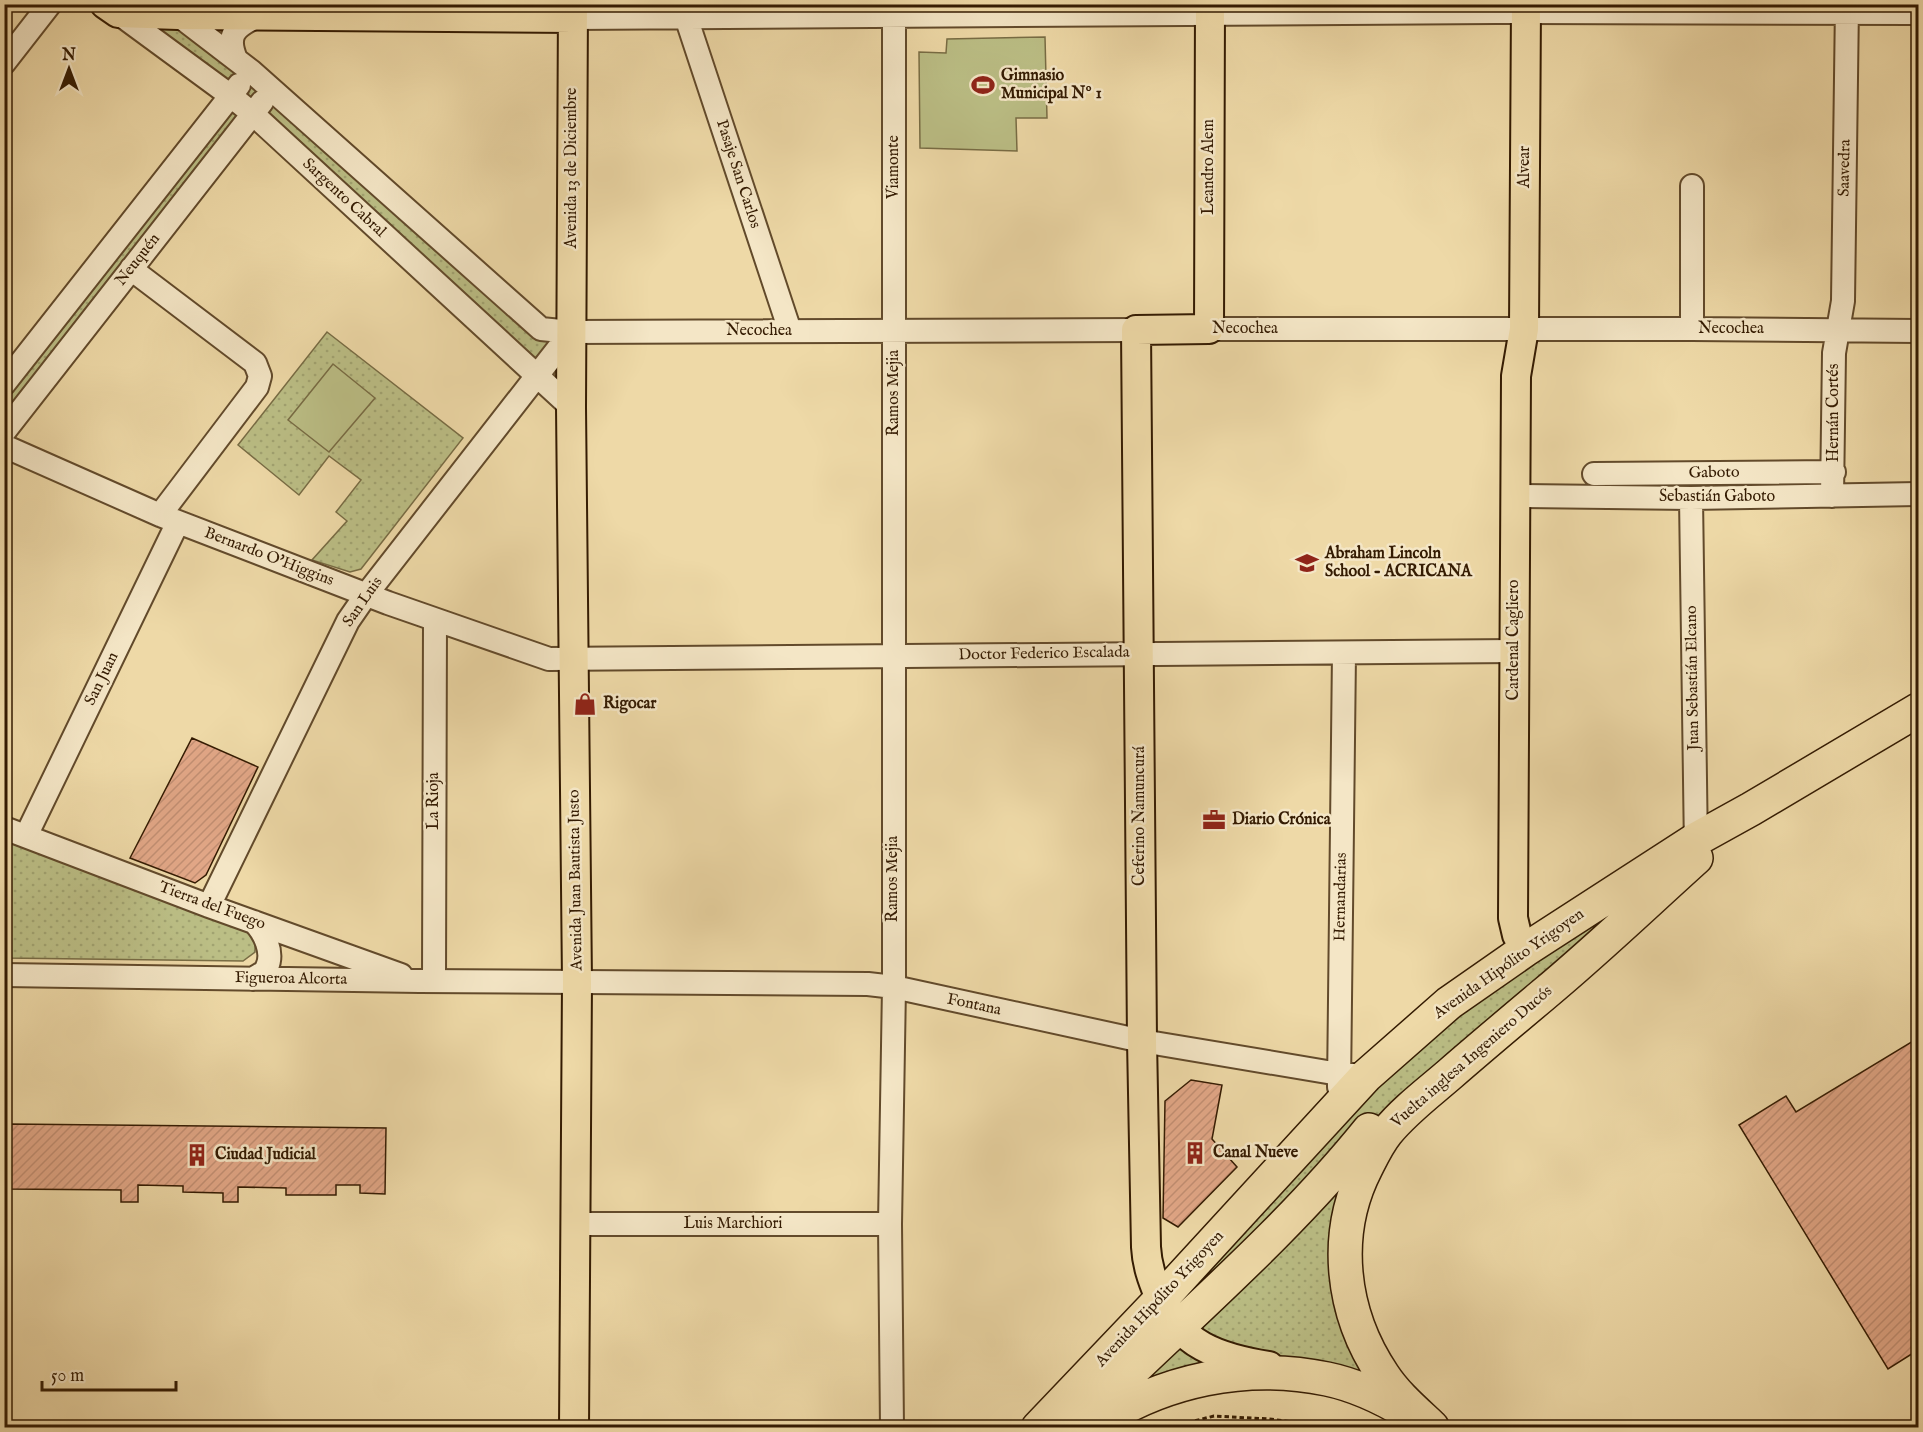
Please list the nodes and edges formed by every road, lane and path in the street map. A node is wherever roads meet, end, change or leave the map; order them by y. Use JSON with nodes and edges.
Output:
{"nodes":[{"id":1,"x":50,"y":4,"type":"edge"},
{"id":2,"x":1526,"y":8,"type":"edge"},
{"id":3,"x":1847,"y":8,"type":"edge"},
{"id":4,"x":112,"y":9,"type":"edge"},
{"id":5,"x":1210,"y":9,"type":"edge"},
{"id":6,"x":171,"y":10,"type":"edge"},
{"id":7,"x":895,"y":10,"type":"edge"},
{"id":8,"x":357,"y":11,"type":"edge"},
{"id":9,"x":573,"y":11,"type":"edge"},
{"id":10,"x":1918,"y":12,"type":"edge"},
{"id":11,"x":256,"y":17,"type":"junction"},
{"id":12,"x":686,"y":17,"type":"junction"},
{"id":13,"x":4,"y":63,"type":"edge"},
{"id":14,"x":243,"y":65,"type":"junction"},
{"id":15,"x":273,"y":90,"type":"junction"},
{"id":16,"x":231,"y":96,"type":"junction"},
{"id":17,"x":253,"y":114,"type":"junction"},
{"id":18,"x":1692,"y":186,"type":"dead end"},
{"id":19,"x":131,"y":269,"type":"junction"},
{"id":20,"x":1209,"y":329,"type":"junction"},
{"id":21,"x":1524,"y":329,"type":"junction"},
{"id":22,"x":1692,"y":329,"type":"junction"},
{"id":23,"x":894,"y":330,"type":"junction"},
{"id":24,"x":1136,"y":330,"type":"junction"},
{"id":25,"x":1838,"y":330,"type":"junction"},
{"id":26,"x":790,"y":331,"type":"junction"},
{"id":27,"x":1918,"y":331,"type":"edge"},
{"id":28,"x":571,"y":332,"type":"junction"},
{"id":29,"x":538,"y":376,"type":"junction"},
{"id":30,"x":4,"y":384,"type":"edge"},
{"id":31,"x":571,"y":407,"type":"junction"},
{"id":32,"x":4,"y":432,"type":"edge"},
{"id":33,"x":4,"y":446,"type":"edge"},
{"id":34,"x":1833,"y":472,"type":"junction"},
{"id":35,"x":1594,"y":474,"type":"dead end"},
{"id":36,"x":1918,"y":494,"type":"edge"},
{"id":37,"x":1515,"y":496,"type":"junction"},
{"id":38,"x":1832,"y":496,"type":"junction"},
{"id":39,"x":1691,"y":498,"type":"junction"},
{"id":40,"x":169,"y":519,"type":"junction"},
{"id":41,"x":366,"y":595,"type":"junction"},
{"id":42,"x":435,"y":621,"type":"junction"},
{"id":43,"x":1514,"y":651,"type":"junction"},
{"id":44,"x":1139,"y":653,"type":"junction"},
{"id":45,"x":1344,"y":653,"type":"junction"},
{"id":46,"x":893,"y":656,"type":"junction"},
{"id":47,"x":574,"y":659,"type":"junction"},
{"id":48,"x":1918,"y":710,"type":"edge"},
{"id":49,"x":4,"y":828,"type":"edge"},
{"id":50,"x":26,"y":836,"type":"junction"},
{"id":51,"x":1696,"y":849,"type":"junction"},
{"id":52,"x":209,"y":906,"type":"junction"},
{"id":53,"x":254,"y":922,"type":"junction"},
{"id":54,"x":1525,"y":950,"type":"junction"},
{"id":55,"x":4,"y":975,"type":"edge"},
{"id":56,"x":252,"y":979,"type":"junction"},
{"id":57,"x":427,"y":981,"type":"junction"},
{"id":58,"x":577,"y":982,"type":"junction"},
{"id":59,"x":894,"y":987,"type":"junction"},
{"id":60,"x":1142,"y":1041,"type":"junction"},
{"id":61,"x":1348,"y":1085,"type":"junction"},
{"id":62,"x":576,"y":1224,"type":"junction"},
{"id":63,"x":890,"y":1224,"type":"junction"},
{"id":64,"x":1160,"y":1300,"type":"junction"},
{"id":65,"x":1178,"y":1328,"type":"junction"},
{"id":66,"x":1356,"y":1388,"type":"junction"},
{"id":67,"x":1432,"y":1427,"type":"edge"},
{"id":68,"x":574,"y":1428,"type":"edge"},
{"id":69,"x":892,"y":1428,"type":"edge"},
{"id":70,"x":1038,"y":1428,"type":"edge"},
{"id":71,"x":1073,"y":1428,"type":"edge"},
{"id":72,"x":1092,"y":1428,"type":"edge"},
{"id":73,"x":1166,"y":1428,"type":"edge"},
{"id":74,"x":1343,"y":1428,"type":"edge"}],
"edges":[{"from":1,"to":13,"type":"street"},
{"from":2,"to":3,"type":"street"},
{"from":2,"to":5,"type":"street"},
{"from":2,"to":21,"type":"main road","name":"Alvear"},
{"from":3,"to":10,"type":"street"},
{"from":3,"to":25,"type":"street","name":"Saavedra"},
{"from":4,"to":6,"type":"main road"},
{"from":4,"to":16,"type":"street","name":"Sargento Cabral"},
{"from":5,"to":7,"type":"street"},
{"from":5,"to":20,"type":"main road","name":"Leandro Alem"},
{"from":6,"to":11,"type":"main road"},
{"from":6,"to":14,"type":"street","name":"Necochea"},
{"from":7,"to":12,"type":"street"},
{"from":7,"to":23,"type":"street","name":"Viamonte"},
{"from":8,"to":9,"type":"main road"},
{"from":8,"to":11,"type":"main road"},
{"from":9,"to":12,"type":"street"},
{"from":9,"to":28,"type":"main road","name":"Avenida 13 de Diciembre"},
{"from":11,"to":14,"type":"street"},
{"from":12,"to":26,"type":"street","name":"Pasaje San Carlos"},
{"from":14,"to":15,"type":"street","name":"Necochea"},
{"from":14,"to":16,"type":"street","name":"Neuquén"},
{"from":15,"to":17,"type":"street","name":"Neuquén"},
{"from":15,"to":28,"type":"street","name":"Necochea"},
{"from":16,"to":17,"type":"street","name":"Sargento Cabral"},
{"from":16,"to":30,"type":"street","name":"Neuquén"},
{"from":17,"to":19,"type":"street","name":"Neuquén"},
{"from":17,"to":29,"type":"street","name":"Sargento Cabral"},
{"from":18,"to":22,"type":"street"},
{"from":19,"to":32,"type":"street","name":"Neuquén"},
{"from":19,"to":40,"type":"street","name":"San Juan"},
{"from":20,"to":21,"type":"street","name":"Necochea"},
{"from":20,"to":24,"type":"main road","name":"Necochea"},
{"from":21,"to":22,"type":"street","name":"Necochea"},
{"from":21,"to":37,"type":"main road","name":"Cardenal Cagliero"},
{"from":22,"to":25,"type":"street","name":"Necochea"},
{"from":23,"to":24,"type":"street","name":"Necochea"},
{"from":23,"to":26,"type":"street","name":"Necochea"},
{"from":23,"to":46,"type":"street","name":"Ramos Mejia"},
{"from":24,"to":44,"type":"main road","name":"Ceferino Namuncurá"},
{"from":25,"to":27,"type":"street","name":"Necochea"},
{"from":25,"to":34,"type":"street","name":"Hernán Cortés"},
{"from":26,"to":28,"type":"street","name":"Necochea"},
{"from":28,"to":29,"type":"street","name":"San Luis"},
{"from":28,"to":31,"type":"main road","name":"Avenida Juan Bautista Justo"},
{"from":29,"to":31,"type":"street","name":"Sargento Cabral"},
{"from":29,"to":41,"type":"street","name":"San Luis"},
{"from":31,"to":47,"type":"main road","name":"Avenida Juan Bautista Justo"},
{"from":33,"to":40,"type":"street","name":"Bernardo O'Higgins"},
{"from":34,"to":35,"type":"street","name":"Gaboto"},
{"from":34,"to":38,"type":"street","name":"Hernán Cortés"},
{"from":36,"to":38,"type":"street","name":"Sebastián Gaboto"},
{"from":37,"to":39,"type":"street","name":"Sebastián Gaboto"},
{"from":37,"to":43,"type":"main road","name":"Cardenal Cagliero"},
{"from":38,"to":39,"type":"street","name":"Sebastián Gaboto"},
{"from":39,"to":51,"type":"street","name":"Juan Sebastián Elcano"},
{"from":40,"to":41,"type":"street","name":"Bernardo O'Higgins"},
{"from":40,"to":50,"type":"street","name":"San Juan"},
{"from":41,"to":42,"type":"street","name":"Bernardo O'Higgins"},
{"from":41,"to":52,"type":"street","name":"San Luis"},
{"from":42,"to":47,"type":"street","name":"Bernardo O'Higgins"},
{"from":42,"to":57,"type":"street","name":"La Rioja"},
{"from":43,"to":45,"type":"street","name":"Doctor Federico Escalada"},
{"from":43,"to":54,"type":"main road","name":"Cardenal Cagliero"},
{"from":44,"to":45,"type":"street","name":"Doctor Federico Escalada"},
{"from":44,"to":46,"type":"street","name":"Doctor Federico Escalada"},
{"from":44,"to":60,"type":"main road","name":"Ceferino Namuncurá"},
{"from":45,"to":61,"type":"street","name":"Hernandarias"},
{"from":46,"to":47,"type":"street","name":"Doctor Federico Escalada"},
{"from":46,"to":59,"type":"street","name":"Ramos Mejia"},
{"from":47,"to":58,"type":"main road","name":"Avenida Juan Bautista Justo"},
{"from":48,"to":51,"type":"highway","name":"Vuelta inglesa Ingeniero Ducós"},
{"from":49,"to":50,"type":"street","name":"Tierra del Fuego"},
{"from":50,"to":52,"type":"street","name":"Tierra del Fuego"},
{"from":51,"to":54,"type":"highway","name":"Avenida Hipólito Yrigoyen"},
{"from":51,"to":67,"type":"highway","name":"Vuelta inglesa Ingeniero Ducós"},
{"from":52,"to":53,"type":"street","name":"Tierra del Fuego"},
{"from":53,"to":56,"type":"street"},
{"from":53,"to":57,"type":"street","name":"Tierra del Fuego"},
{"from":54,"to":61,"type":"highway","name":"Avenida Hipólito Yrigoyen"},
{"from":54,"to":65,"type":"highway"},
{"from":55,"to":56,"type":"street","name":"Figueroa Alcorta"},
{"from":56,"to":57,"type":"street","name":"Figueroa Alcorta"},
{"from":57,"to":58,"type":"street","name":"Figueroa Alcorta"},
{"from":58,"to":59,"type":"street","name":"Fontana"},
{"from":58,"to":62,"type":"main road","name":"Avenida Juan Bautista Justo"},
{"from":59,"to":60,"type":"street","name":"Fontana"},
{"from":59,"to":63,"type":"street","name":"Ramos Mejia"},
{"from":60,"to":61,"type":"street","name":"Fontana"},
{"from":60,"to":64,"type":"main road","name":"Ceferino Namuncurá"},
{"from":61,"to":64,"type":"highway","name":"Avenida Hipólito Yrigoyen"},
{"from":62,"to":63,"type":"street","name":"Luis Marchiori"},
{"from":62,"to":68,"type":"main road","name":"Avenida Juan Bautista Justo"},
{"from":63,"to":69,"type":"street","name":"Ramos Mejia"},
{"from":64,"to":65,"type":"main road","name":"Ceferino Namuncurá"},
{"from":64,"to":70,"type":"highway","name":"Avenida Hipólito Yrigoyen"},
{"from":65,"to":66,"type":"main road","name":"Ceferino Namuncurá"},
{"from":65,"to":71,"type":"highway"},
{"from":66,"to":67,"type":"highway"},
{"from":66,"to":72,"type":"highway"},
{"from":73,"to":74,"type":"path"}]}
